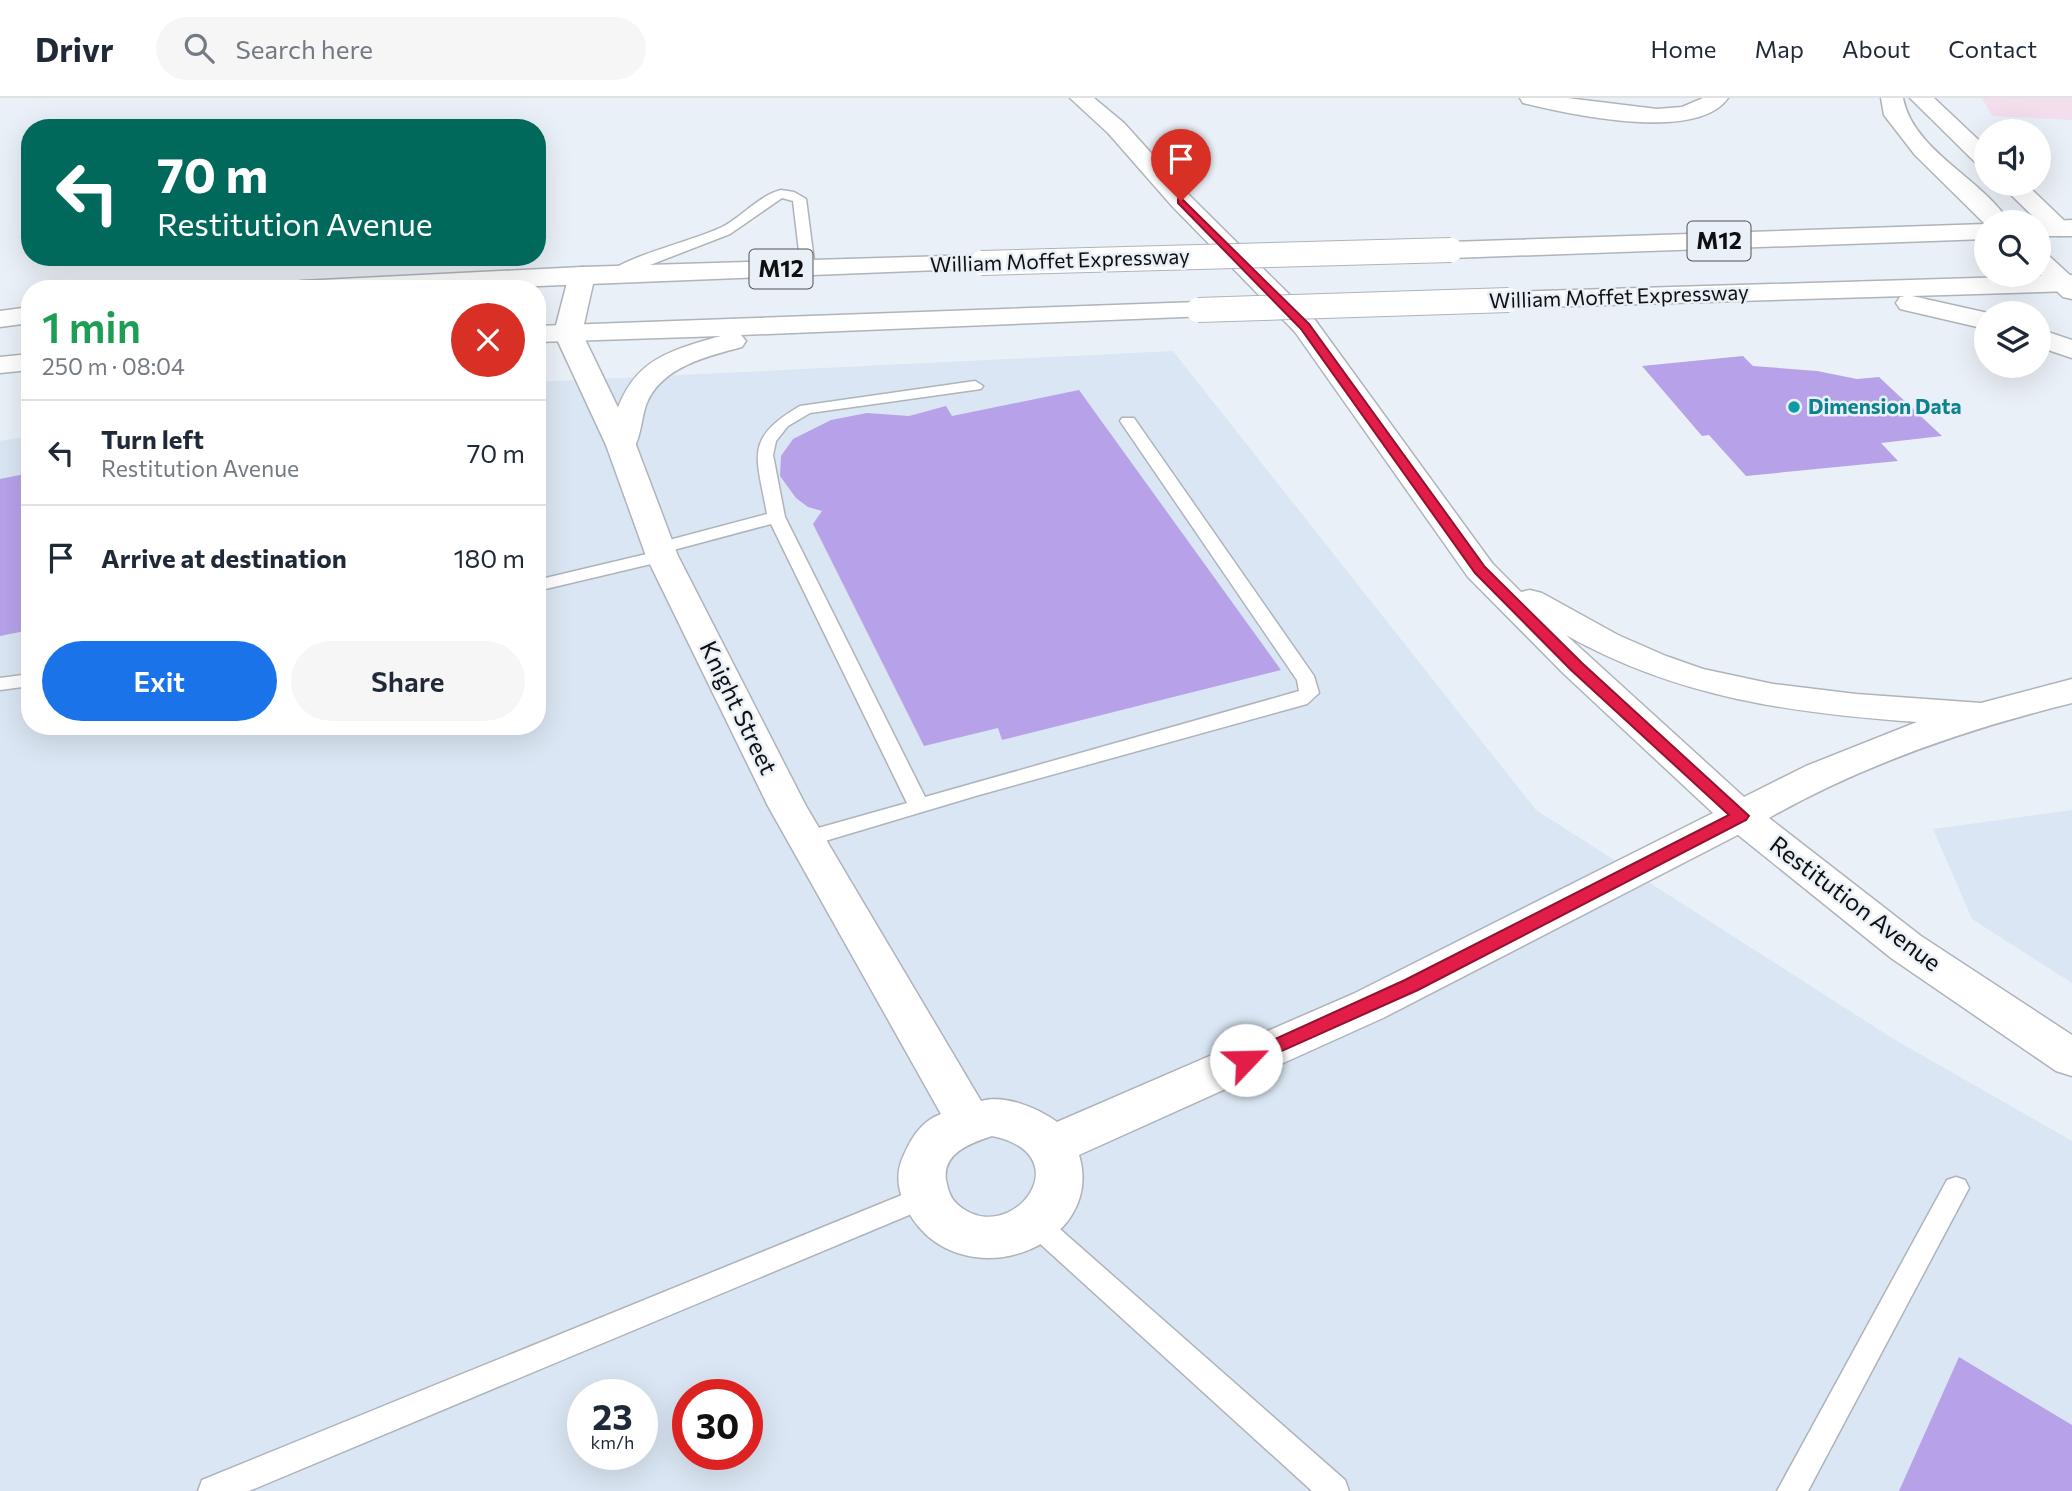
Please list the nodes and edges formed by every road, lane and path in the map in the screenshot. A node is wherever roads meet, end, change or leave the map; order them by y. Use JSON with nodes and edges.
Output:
{"nodes":[{"id":1,"x":1081,"y":98,"type":"edge"},
{"id":2,"x":1531,"y":98,"type":"edge"},
{"id":3,"x":1892,"y":98,"type":"edge"},
{"id":4,"x":1921,"y":98,"type":"edge"},
{"id":5,"x":1714,"y":102,"type":"edge"},
{"id":6,"x":1974,"y":149,"type":"edge"},
{"id":7,"x":2025,"y":196,"type":"edge"},
{"id":8,"x":1985,"y":210,"type":"edge"},
{"id":9,"x":1974,"y":231,"type":"edge"},
{"id":10,"x":2061,"y":231,"type":"edge"},
{"id":11,"x":808,"y":268,"type":"junction"},
{"id":12,"x":2051,"y":270,"type":"edge"},
{"id":13,"x":614,"y":274,"type":"junction"},
{"id":14,"x":582,"y":275,"type":"junction"},
{"id":15,"x":482,"y":280,"type":"edge"},
{"id":16,"x":2069,"y":286,"type":"edge"},
{"id":17,"x":1842,"y":290,"type":"junction"},
{"id":18,"x":21,"y":316,"type":"edge"},
{"id":19,"x":1974,"y":318,"type":"edge"},
{"id":20,"x":0,"y":319,"type":"edge"},
{"id":21,"x":904,"y":321,"type":"junction"},
{"id":22,"x":553,"y":334,"type":"edge"},
{"id":23,"x":2051,"y":342,"type":"edge"},
{"id":24,"x":2072,"y":350,"type":"edge"},
{"id":25,"x":21,"y":363,"type":"edge"},
{"id":26,"x":0,"y":365,"type":"edge"},
{"id":27,"x":975,"y":386,"type":"dead end"},
{"id":28,"x":1128,"y":421,"type":"dead end"},
{"id":29,"x":621,"y":445,"type":"junction"},
{"id":30,"x":776,"y":517,"type":"junction"},
{"id":31,"x":661,"y":552,"type":"junction"},
{"id":32,"x":1480,"y":570,"type":"junction"},
{"id":33,"x":546,"y":584,"type":"edge"},
{"id":34,"x":21,"y":681,"type":"edge"},
{"id":35,"x":0,"y":684,"type":"edge"},
{"id":36,"x":2072,"y":691,"type":"edge"},
{"id":37,"x":1981,"y":715,"type":"junction"},
{"id":38,"x":919,"y":807,"type":"junction"},
{"id":39,"x":1741,"y":816,"type":"junction"},
{"id":40,"x":806,"y":839,"type":"junction"},
{"id":41,"x":2072,"y":1058,"type":"edge"},
{"id":42,"x":968,"y":1120,"type":"junction"},
{"id":43,"x":1051,"y":1146,"type":"junction"},
{"id":44,"x":1956,"y":1188,"type":"dead end"},
{"id":45,"x":924,"y":1197,"type":"junction"},
{"id":46,"x":1035,"y":1223,"type":"junction"},
{"id":47,"x":214,"y":1491,"type":"edge"},
{"id":48,"x":1334,"y":1491,"type":"edge"},
{"id":49,"x":1791,"y":1491,"type":"edge"}],
"edges":[{"from":1,"to":32,"type":"street","name":"Restitution Avenue"},
{"from":2,"to":5,"type":"street"},
{"from":3,"to":8,"type":"street"},
{"from":4,"to":6,"type":"street"},
{"from":7,"to":10,"type":"street"},
{"from":9,"to":11,"type":"street","name":"William Moffet Expressway","number":"M12","bridge":true},
{"from":11,"to":13,"type":"street","name":"William Moffet Expressway","number":"M12"},
{"from":11,"to":13,"type":"lane"},
{"from":12,"to":16,"type":"street"},
{"from":13,"to":14,"type":"street","name":"William Moffet Expressway","number":"M12"},
{"from":14,"to":15,"type":"street","name":"William Moffet Expressway","number":"M12"},
{"from":14,"to":22,"type":"street"},
{"from":16,"to":17,"type":"street","name":"William Moffet Expressway","number":"M12"},
{"from":17,"to":19,"type":"street"},
{"from":17,"to":21,"type":"street","name":"William Moffet Expressway","number":"M12","bridge":true},
{"from":18,"to":20,"type":"street"},
{"from":21,"to":22,"type":"street","name":"William Moffet Expressway","number":"M12"},
{"from":21,"to":29,"type":"street"},
{"from":22,"to":29,"type":"street","name":"Knight Street"},
{"from":23,"to":24,"type":"street"},
{"from":25,"to":26,"type":"street"},
{"from":27,"to":30,"type":"lane"},
{"from":28,"to":38,"type":"lane"},
{"from":29,"to":31,"type":"street","name":"Knight Street"},
{"from":30,"to":31,"type":"lane"},
{"from":30,"to":38,"type":"lane"},
{"from":31,"to":33,"type":"lane"},
{"from":31,"to":40,"type":"street","name":"Knight Street"},
{"from":32,"to":37,"type":"street"},
{"from":32,"to":39,"type":"street","name":"Restitution Avenue"},
{"from":34,"to":35,"type":"lane"},
{"from":36,"to":37,"type":"street"},
{"from":37,"to":39,"type":"street"},
{"from":38,"to":40,"type":"lane"},
{"from":39,"to":41,"type":"street","name":"Restitution Avenue"},
{"from":39,"to":43,"type":"street"},
{"from":40,"to":42,"type":"street","name":"Knight Street"},
{"from":42,"to":43,"type":"street"},
{"from":42,"to":45,"type":"street"},
{"from":43,"to":46,"type":"street"},
{"from":44,"to":49,"type":"lane"},
{"from":45,"to":46,"type":"street"},
{"from":45,"to":47,"type":"lane"},
{"from":46,"to":48,"type":"lane"}]}
